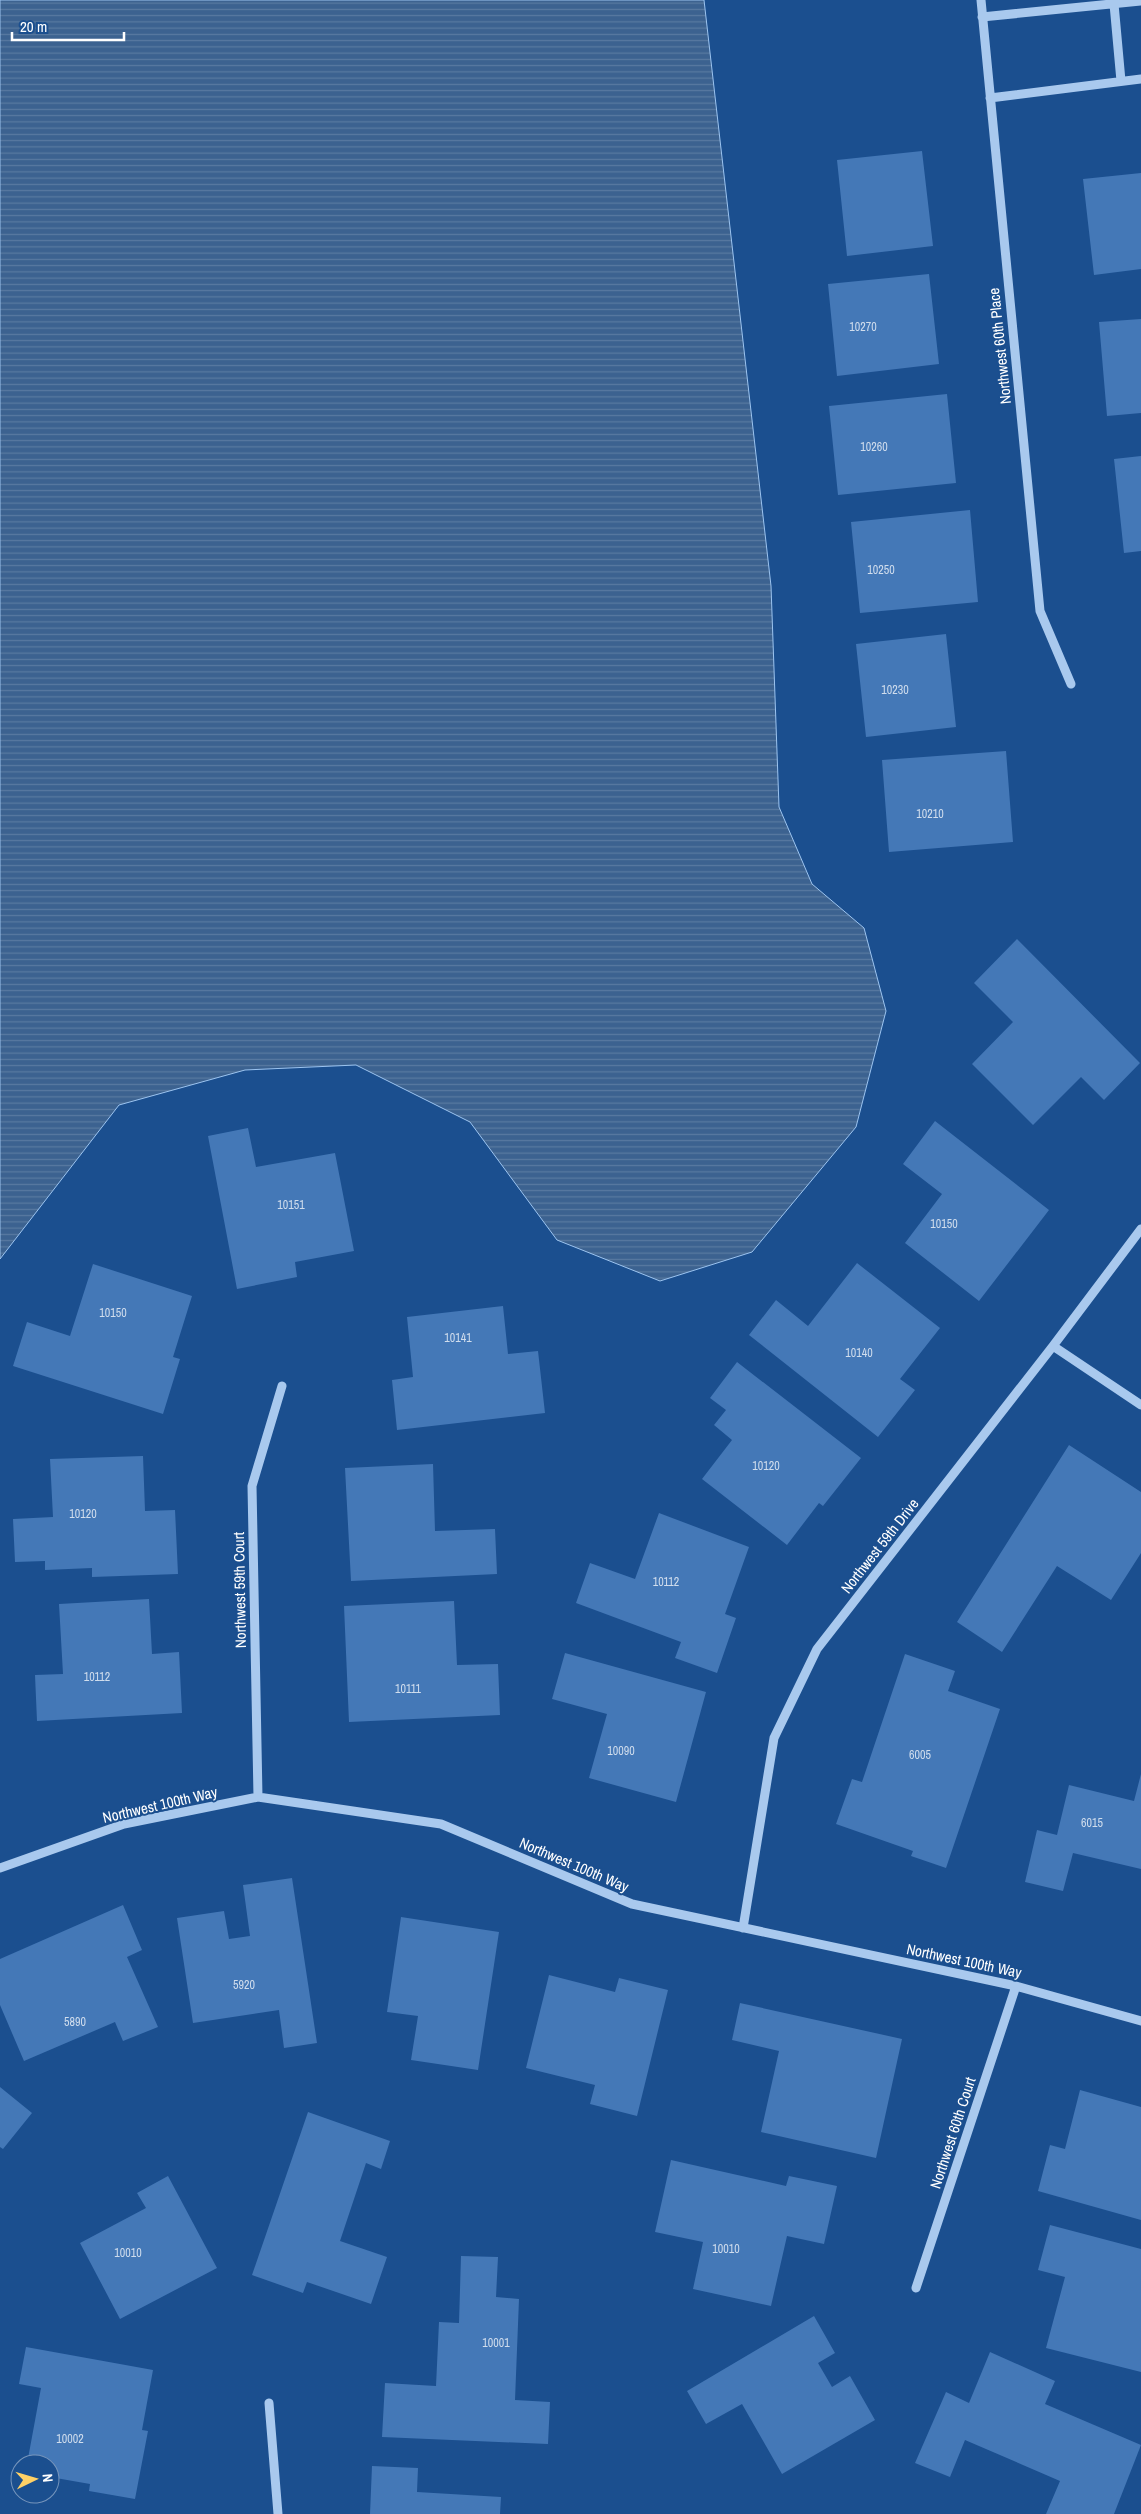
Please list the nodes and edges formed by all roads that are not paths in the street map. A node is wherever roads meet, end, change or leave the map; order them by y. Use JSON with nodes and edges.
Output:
{"nodes":[{"id":1,"x":981,"y":0,"type":"edge"},
{"id":2,"x":1141,"y":1,"type":"edge"},
{"id":3,"x":1114,"y":4,"type":"junction"},
{"id":4,"x":982,"y":17,"type":"junction"},
{"id":5,"x":1141,"y":79,"type":"edge"},
{"id":6,"x":1121,"y":81,"type":"junction"},
{"id":7,"x":990,"y":98,"type":"junction"},
{"id":8,"x":1071,"y":684,"type":"dead end"},
{"id":9,"x":1141,"y":1229,"type":"edge"},
{"id":10,"x":1053,"y":1346,"type":"junction"},
{"id":11,"x":282,"y":1386,"type":"dead end"},
{"id":12,"x":1141,"y":1405,"type":"edge"},
{"id":13,"x":258,"y":1798,"type":"junction"},
{"id":14,"x":0,"y":1868,"type":"edge"},
{"id":15,"x":743,"y":1928,"type":"junction"},
{"id":16,"x":1016,"y":1986,"type":"junction"},
{"id":17,"x":1141,"y":2021,"type":"edge"},
{"id":18,"x":916,"y":2288,"type":"dead end"},
{"id":19,"x":269,"y":2402,"type":"dead end"},
{"id":20,"x":278,"y":2514,"type":"edge"}],
"edges":[{"from":1,"to":4,"type":"street","name":"Northwest 60th Place"},
{"from":2,"to":3,"type":"street"},
{"from":3,"to":4,"type":"street"},
{"from":3,"to":6,"type":"street"},
{"from":4,"to":7,"type":"street","name":"Northwest 60th Place"},
{"from":5,"to":6,"type":"street"},
{"from":6,"to":7,"type":"street"},
{"from":7,"to":8,"type":"street","name":"Northwest 60th Place"},
{"from":9,"to":10,"type":"street","name":"Northwest 59th Drive"},
{"from":10,"to":12,"type":"street"},
{"from":10,"to":15,"type":"street","name":"Northwest 59th Drive"},
{"from":11,"to":13,"type":"street","name":"Northwest 59th Court"},
{"from":13,"to":14,"type":"street","name":"Northwest 100th Way"},
{"from":13,"to":15,"type":"street","name":"Northwest 100th Way"},
{"from":15,"to":16,"type":"street","name":"Northwest 100th Way"},
{"from":16,"to":17,"type":"street","name":"Northwest 100th Way"},
{"from":16,"to":18,"type":"street","name":"Northwest 60th Court"},
{"from":19,"to":20,"type":"street"}]}
